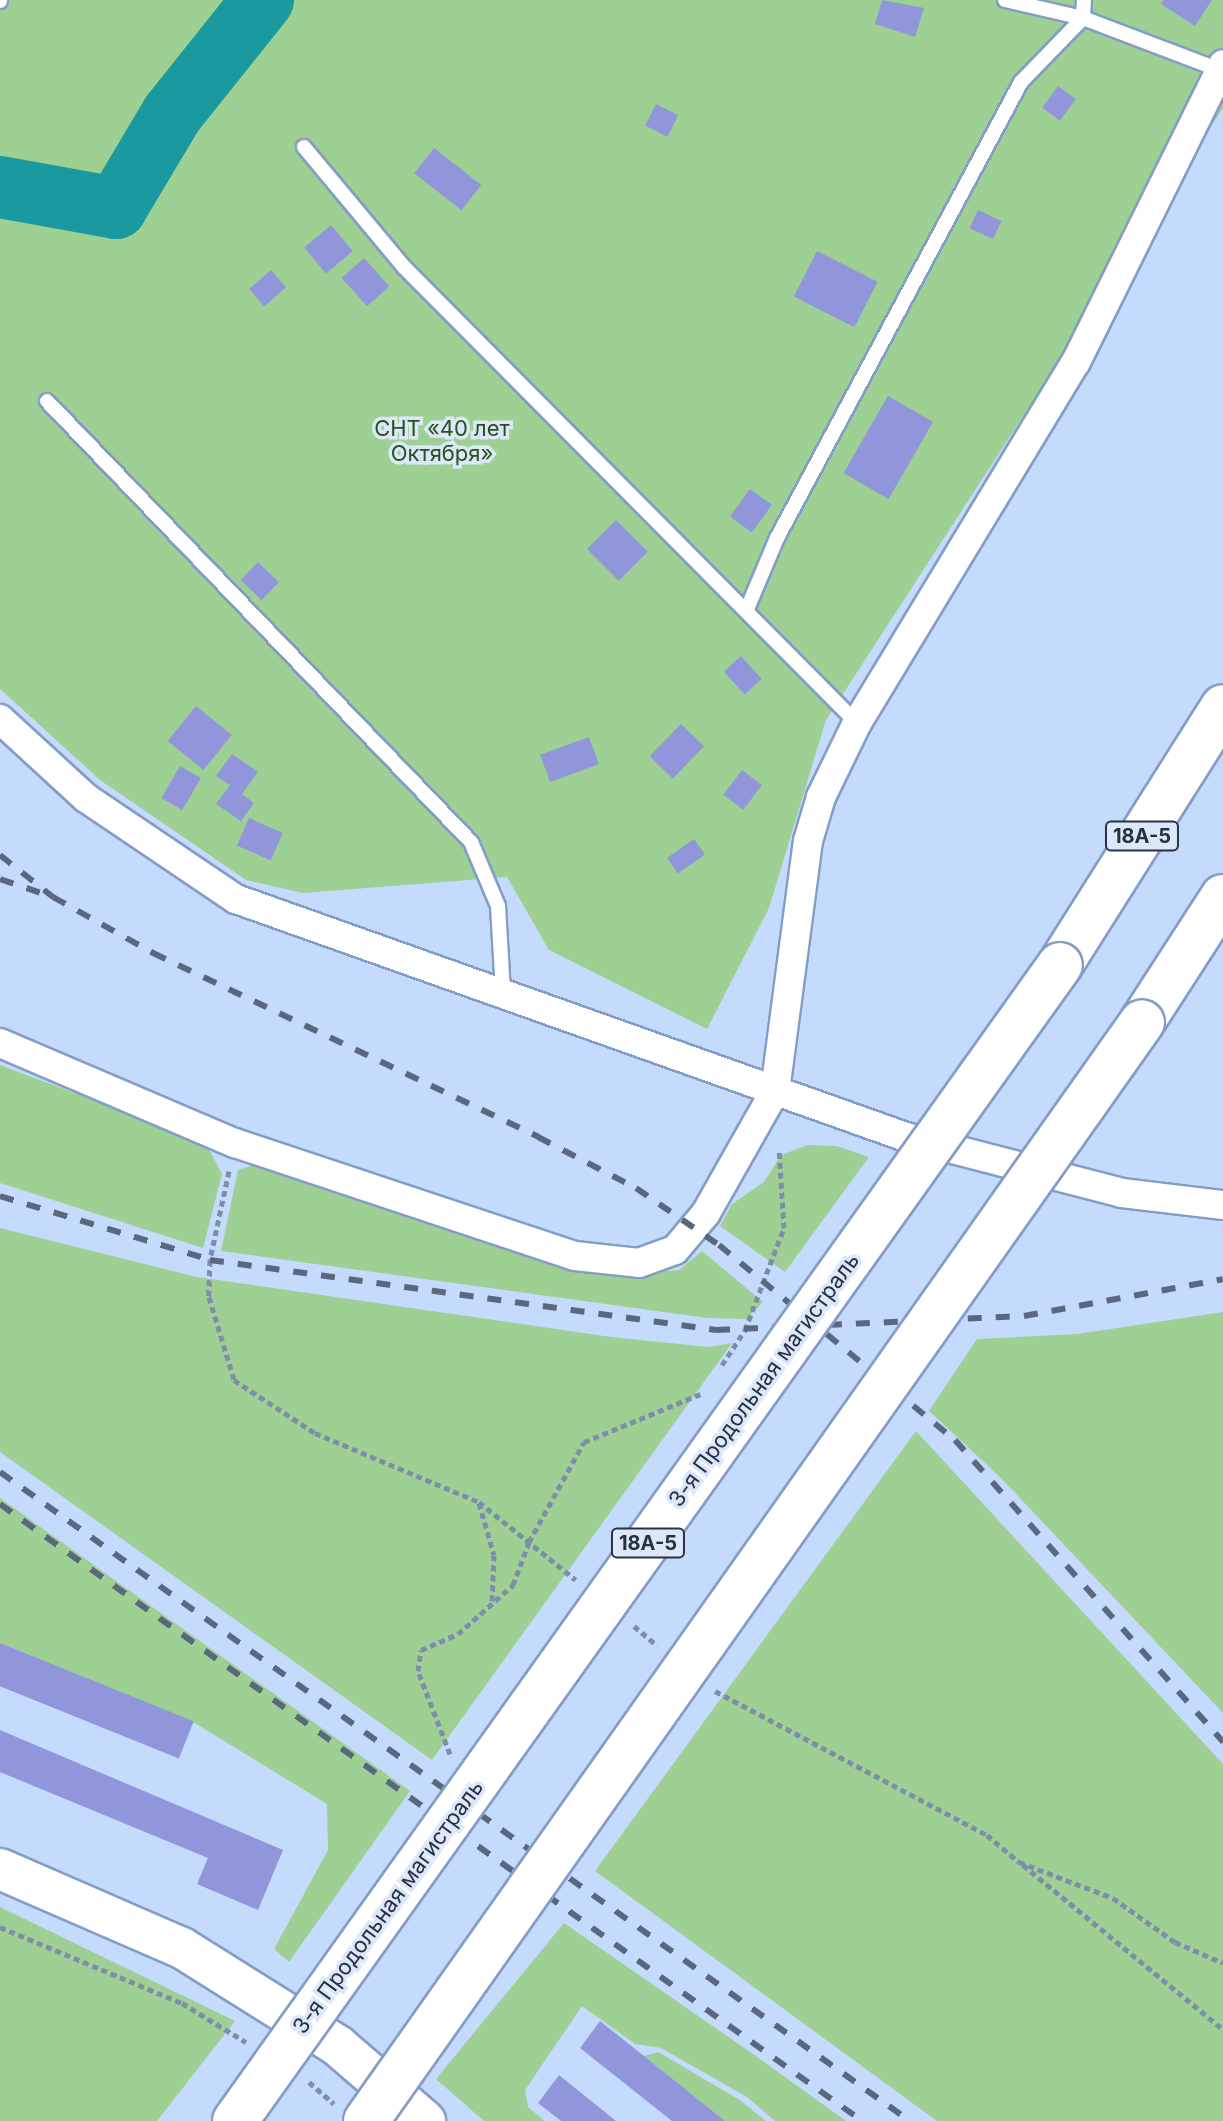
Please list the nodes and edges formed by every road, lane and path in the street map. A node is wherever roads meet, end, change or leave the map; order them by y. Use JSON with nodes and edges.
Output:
{"nodes":[{"id":1,"x":1005,"y":0,"type":"edge"},
{"id":2,"x":1084,"y":0,"type":"edge"},
{"id":3,"x":1083,"y":18,"type":"junction"},
{"id":4,"x":1221,"y":67,"type":"edge"},
{"id":5,"x":304,"y":147,"type":"dead end"},
{"id":6,"x":47,"y":401,"type":"dead end"},
{"id":7,"x":747,"y":609,"type":"junction"},
{"id":8,"x":1223,"y":707,"type":"edge"},
{"id":9,"x":0,"y":719,"type":"edge"},
{"id":10,"x":857,"y":723,"type":"junction"},
{"id":11,"x":1223,"y":897,"type":"edge"},
{"id":12,"x":503,"y":994,"type":"junction"},
{"id":13,"x":0,"y":1043,"type":"edge"},
{"id":14,"x":775,"y":1091,"type":"junction"},
{"id":15,"x":1223,"y":1205,"type":"edge"},
{"id":16,"x":719,"y":1370,"type":"dead end"},
{"id":17,"x":710,"y":1383,"type":"dead end"},
{"id":18,"x":479,"y":1502,"type":"dead end"},
{"id":19,"x":492,"y":1603,"type":"junction"},
{"id":20,"x":452,"y":1760,"type":"dead end"},
{"id":21,"x":1019,"y":1862,"type":"dead end"},
{"id":22,"x":0,"y":1869,"type":"edge"},
{"id":23,"x":0,"y":1927,"type":"edge"},
{"id":24,"x":1223,"y":2029,"type":"edge"},
{"id":25,"x":257,"y":2049,"type":"dead end"},
{"id":26,"x":294,"y":2072,"type":"dead end"},
{"id":27,"x":353,"y":2116,"type":"edge"},
{"id":28,"x":235,"y":2121,"type":"edge"},
{"id":29,"x":425,"y":2121,"type":"edge"}],
"edges":[{"from":1,"to":3,"type":"lane"},
{"from":2,"to":3,"type":"lane"},
{"from":3,"to":4,"type":"lane"},
{"from":3,"to":7,"type":"lane"},
{"from":4,"to":10,"type":"street"},
{"from":5,"to":7,"type":"lane"},
{"from":6,"to":12,"type":"lane"},
{"from":7,"to":10,"type":"lane"},
{"from":8,"to":28,"type":"highway","name":"3-я Продольная магистраль","number":"18А-5","bridge":true},
{"from":9,"to":12,"type":"street"},
{"from":10,"to":14,"type":"street"},
{"from":11,"to":27,"type":"highway","bridge":true},
{"from":12,"to":14,"type":"street"},
{"from":13,"to":14,"type":"street"},
{"from":14,"to":15,"type":"street"},
{"from":14,"to":16,"type":"path"},
{"from":17,"to":19,"type":"path"},
{"from":18,"to":19,"type":"path"},
{"from":19,"to":20,"type":"path"},
{"from":21,"to":24,"type":"path"},
{"from":22,"to":29,"type":"main road"},
{"from":23,"to":25,"type":"path"},
{"from":26,"to":27,"type":"path"}]}
